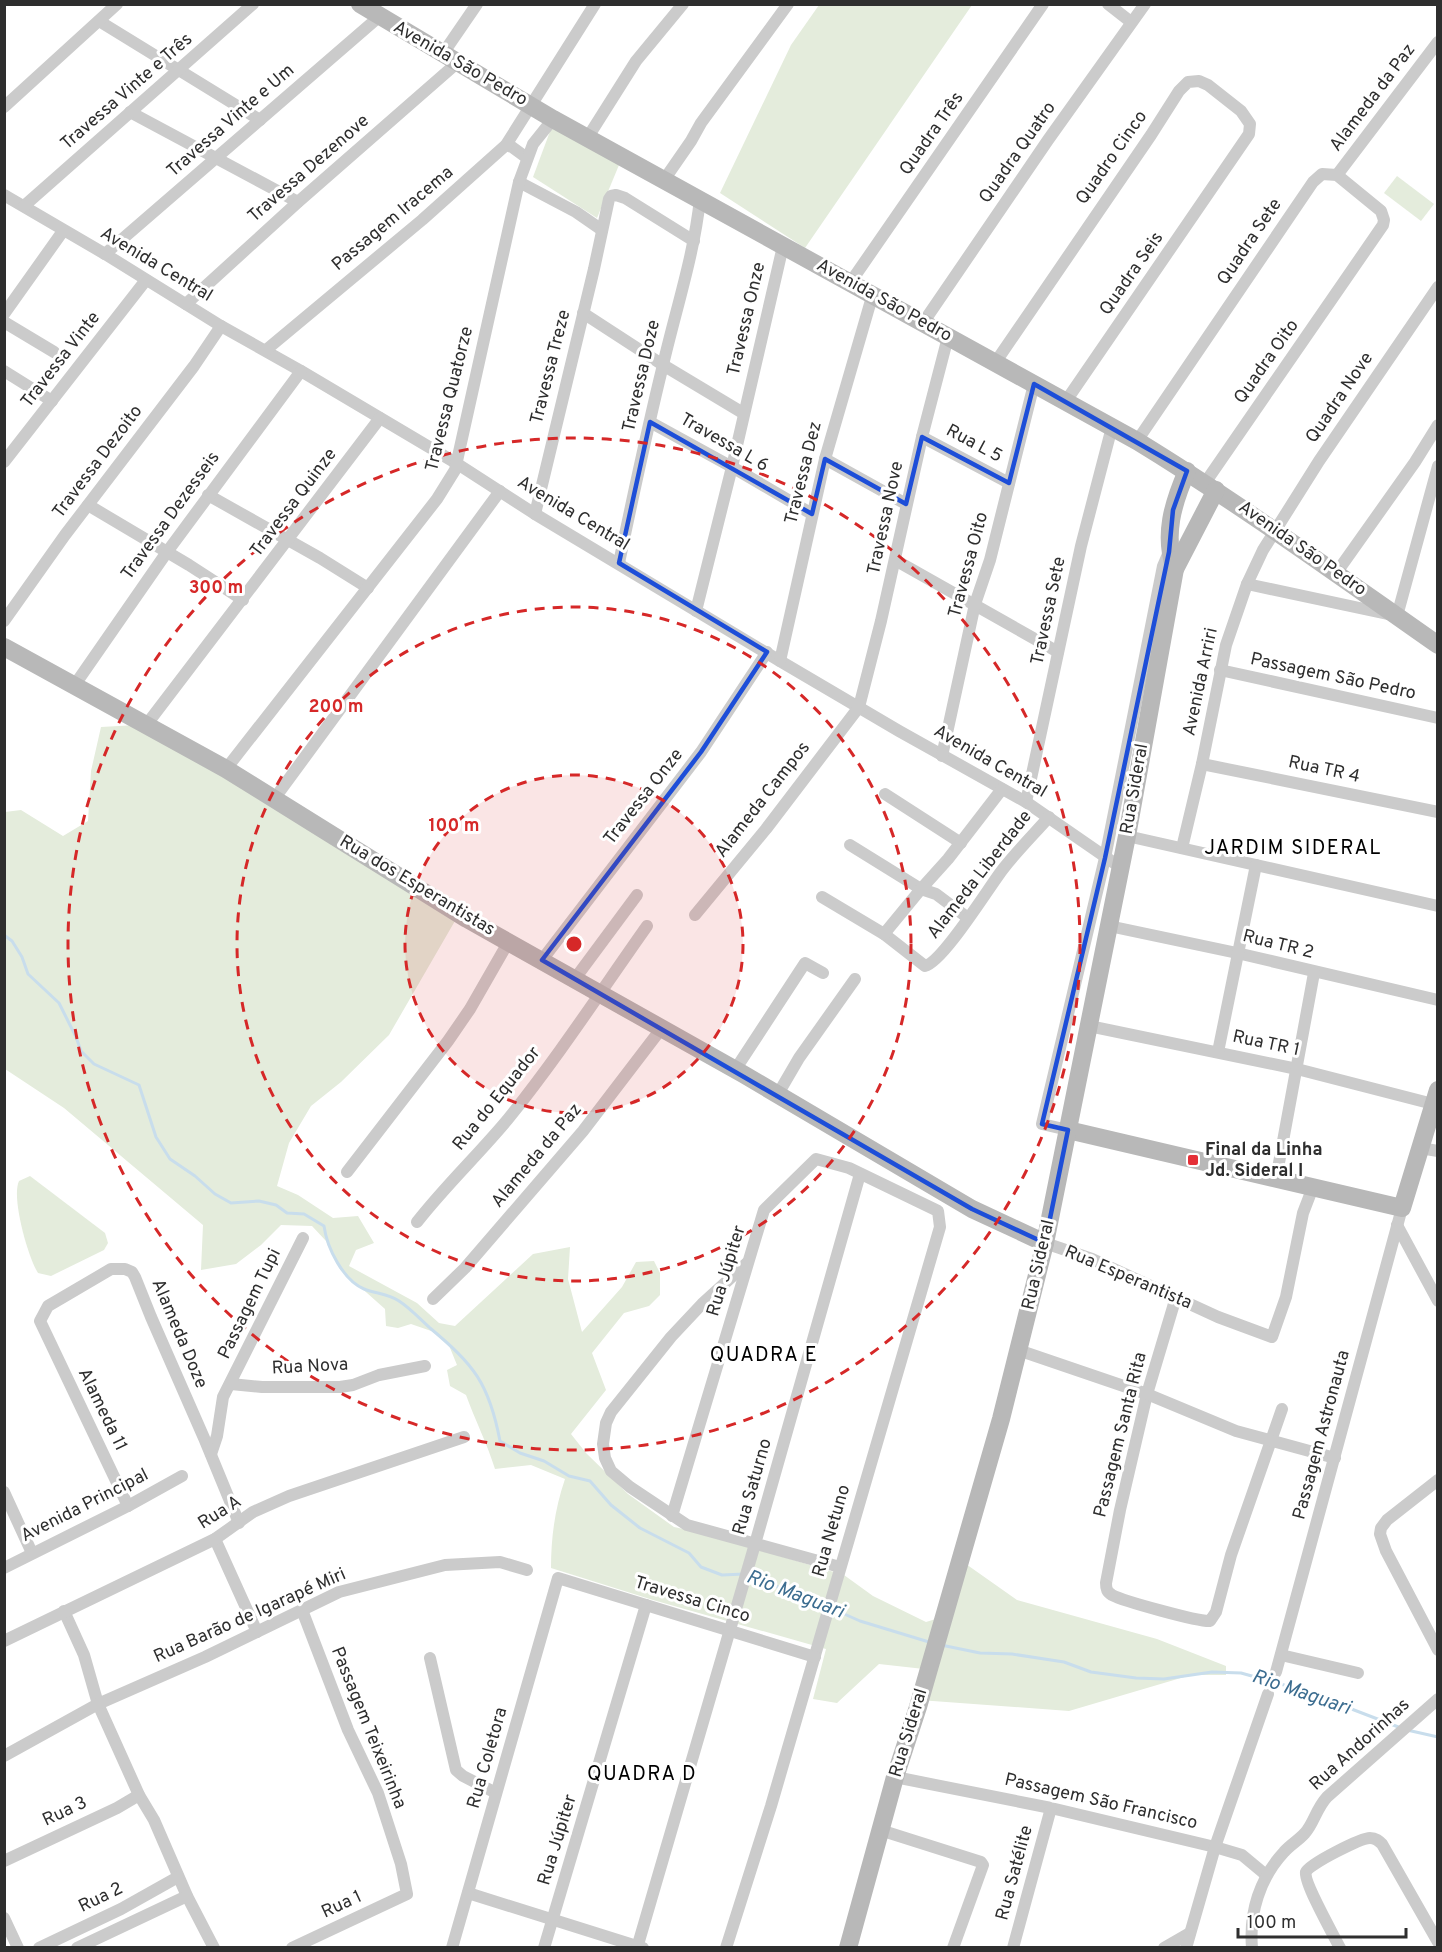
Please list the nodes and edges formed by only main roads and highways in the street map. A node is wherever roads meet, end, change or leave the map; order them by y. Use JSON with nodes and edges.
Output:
{"nodes":[{"id":1,"x":360,"y":4,"type":"edge"},
{"id":2,"x":1187,"y":471,"type":"junction"},
{"id":3,"x":1211,"y":486,"type":"junction"},
{"id":4,"x":1172,"y":561,"type":"junction"},
{"id":5,"x":1437,"y":645,"type":"edge"},
{"id":6,"x":4,"y":647,"type":"edge"},
{"id":7,"x":1435,"y":1097,"type":"edge"},
{"id":8,"x":830,"y":1124,"type":"joint"},
{"id":9,"x":1068,"y":1130,"type":"junction"},
{"id":10,"x":1433,"y":1151,"type":"edge"},
{"id":11,"x":1045,"y":1244,"type":"junction"},
{"id":12,"x":848,"y":1947,"type":"edge"}],
"edges":[{"from":1,"to":2,"type":"main road","name":"Avenida São Pedro"},
{"from":2,"to":3,"type":"main road","name":"Avenida São Pedro"},
{"from":2,"to":4,"type":"main road","name":"Rua Sideral"},
{"from":3,"to":4,"type":"main road","name":"Rua Sideral"},
{"from":3,"to":5,"type":"main road","name":"Avenida São Pedro"},
{"from":4,"to":9,"type":"main road","name":"Rua Sideral"},
{"from":6,"to":8,"type":"main road","name":"Rua dos Esperantistas"},
{"from":7,"to":10,"type":"main road"},
{"from":8,"to":11,"type":"main road","name":"Rua Esperantista"},
{"from":9,"to":10,"type":"main road"},
{"from":9,"to":11,"type":"main road","name":"Rua Sideral"},
{"from":11,"to":12,"type":"main road","name":"Rua Sideral"}]}
